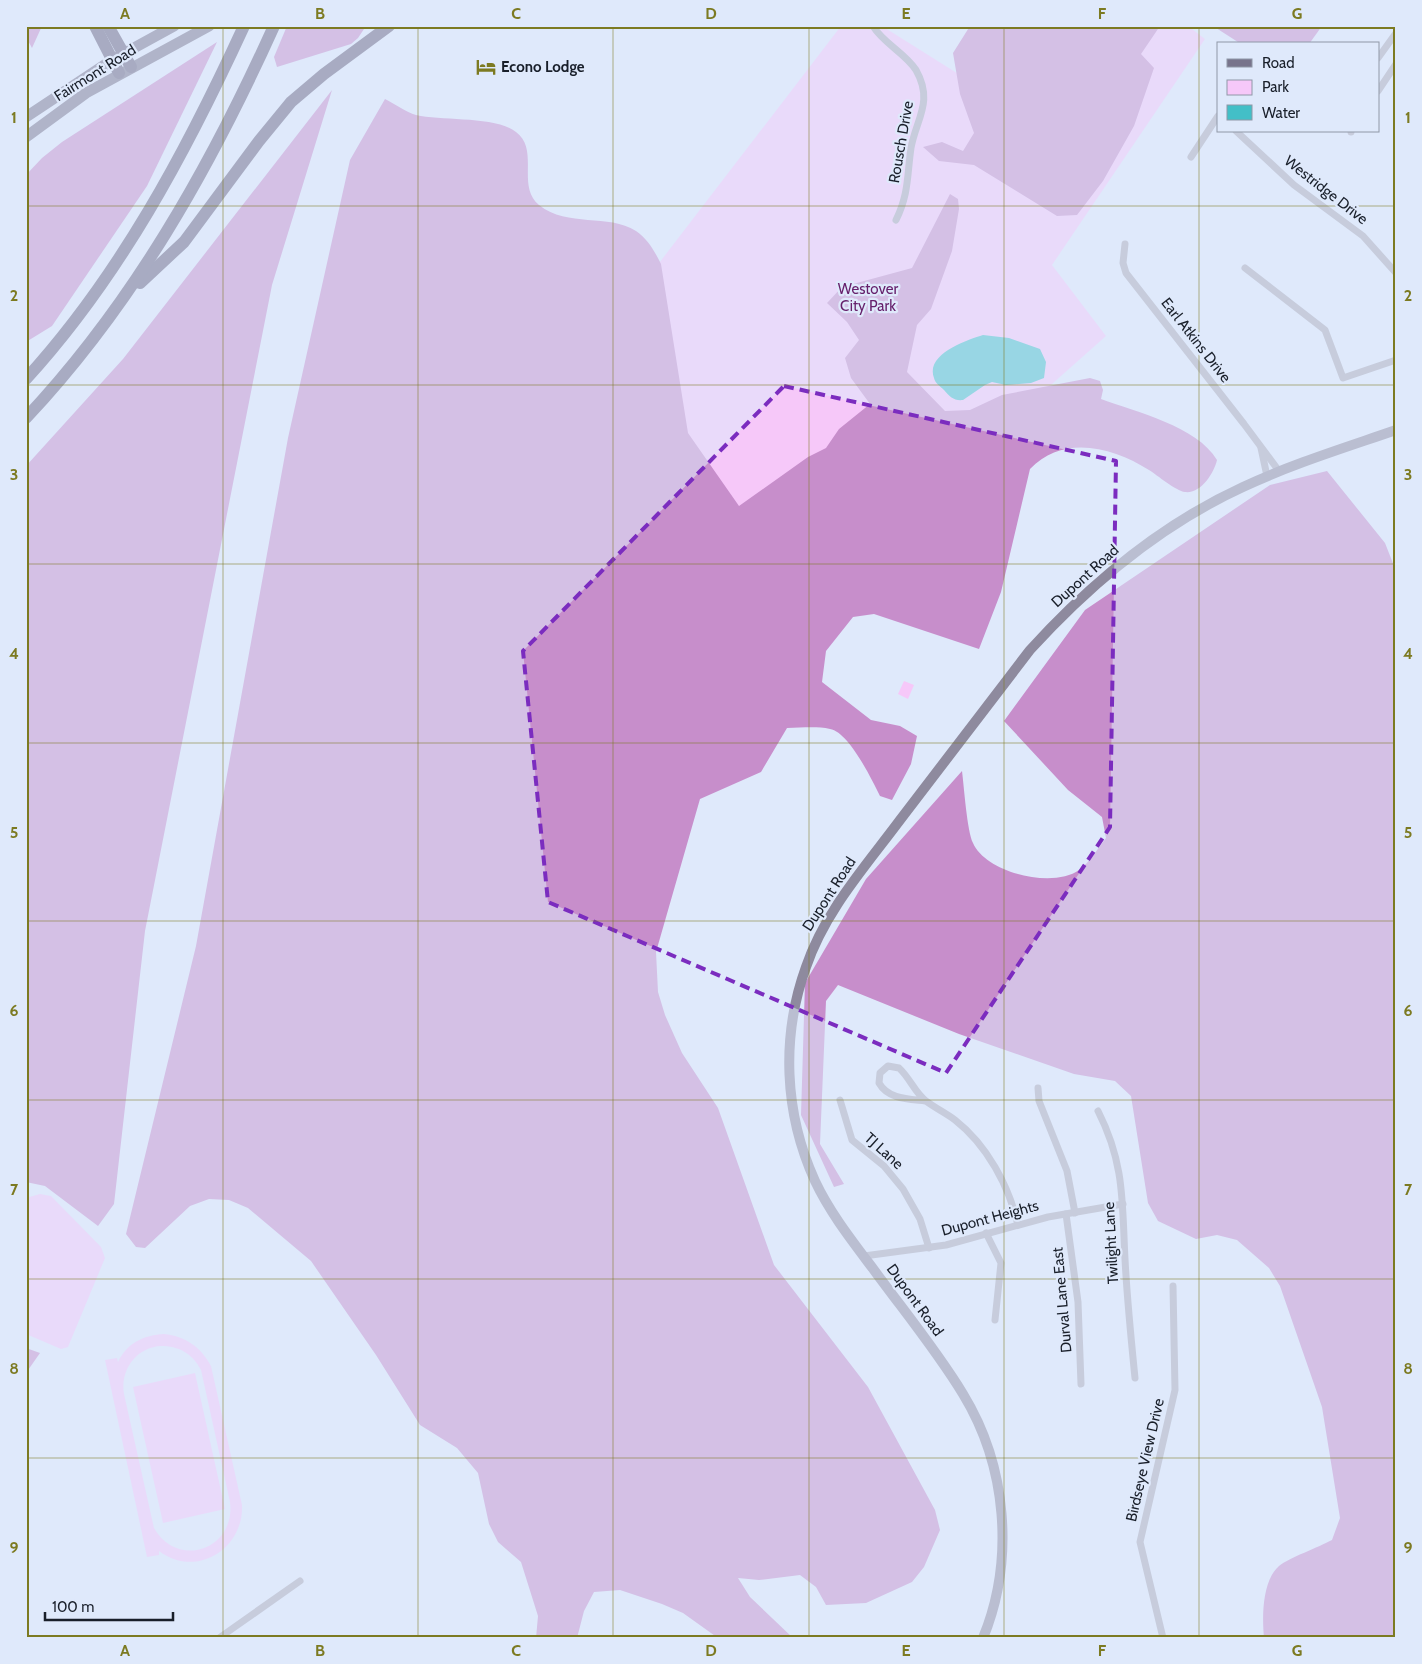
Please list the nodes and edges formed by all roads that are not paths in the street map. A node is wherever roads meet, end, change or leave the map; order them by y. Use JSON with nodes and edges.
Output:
{"nodes":[{"id":1,"x":95,"y":26,"type":"edge"},
{"id":2,"x":108,"y":26,"type":"edge"},
{"id":3,"x":174,"y":26,"type":"edge"},
{"id":4,"x":209,"y":26,"type":"edge"},
{"id":5,"x":244,"y":26,"type":"edge"},
{"id":6,"x":274,"y":26,"type":"edge"},
{"id":7,"x":389,"y":26,"type":"edge"},
{"id":8,"x":873,"y":26,"type":"edge"},
{"id":9,"x":1396,"y":33,"type":"edge"},
{"id":10,"x":1380,"y":55,"type":"edge"},
{"id":11,"x":118,"y":57,"type":"junction"},
{"id":12,"x":1396,"y":64,"type":"edge"},
{"id":13,"x":131,"y":67,"type":"junction"},
{"id":14,"x":119,"y":73,"type":"junction"},
{"id":15,"x":1380,"y":88,"type":"edge"},
{"id":16,"x":26,"y":117,"type":"edge"},
{"id":17,"x":1217,"y":117,"type":"edge"},
{"id":18,"x":1237,"y":132,"type":"edge"},
{"id":19,"x":26,"y":137,"type":"edge"},
{"id":20,"x":1191,"y":156,"type":"dead end"},
{"id":21,"x":896,"y":220,"type":"dead end"},
{"id":22,"x":1125,"y":244,"type":"dead end"},
{"id":23,"x":1245,"y":268,"type":"dead end"},
{"id":24,"x":1396,"y":273,"type":"edge"},
{"id":25,"x":125,"y":296,"type":"junction"},
{"id":26,"x":1396,"y":360,"type":"edge"},
{"id":27,"x":26,"y":379,"type":"edge"},
{"id":28,"x":26,"y":418,"type":"edge"},
{"id":29,"x":1396,"y":430,"type":"edge"},
{"id":30,"x":1261,"y":448,"type":"junction"},
{"id":31,"x":1279,"y":471,"type":"junction"},
{"id":32,"x":1267,"y":476,"type":"junction"},
{"id":33,"x":1038,"y":1088,"type":"dead end"},
{"id":34,"x":840,"y":1100,"type":"dead end"},
{"id":35,"x":925,"y":1101,"type":"junction"},
{"id":36,"x":1098,"y":1111,"type":"dead end"},
{"id":37,"x":1123,"y":1204,"type":"junction"},
{"id":38,"x":1074,"y":1213,"type":"junction"},
{"id":39,"x":1066,"y":1214,"type":"junction"},
{"id":40,"x":1018,"y":1225,"type":"junction"},
{"id":41,"x":986,"y":1233,"type":"junction"},
{"id":42,"x":929,"y":1248,"type":"junction"},
{"id":43,"x":864,"y":1256,"type":"junction"},
{"id":44,"x":1173,"y":1286,"type":"dead end"},
{"id":45,"x":995,"y":1320,"type":"dead end"},
{"id":46,"x":1135,"y":1378,"type":"dead end"},
{"id":47,"x":1082,"y":1384,"type":"dead end"},
{"id":48,"x":300,"y":1582,"type":"dead end"},
{"id":49,"x":219,"y":1638,"type":"edge"},
{"id":50,"x":983,"y":1638,"type":"edge"},
{"id":51,"x":1163,"y":1638,"type":"edge"}],
"edges":[{"from":1,"to":11,"type":"highway"},
{"from":2,"to":11,"type":"highway"},
{"from":3,"to":11,"type":"main road","name":"Fairmont Road"},
{"from":4,"to":13,"type":"main road","name":"Fairmont Road"},
{"from":5,"to":27,"type":"highway"},
{"from":6,"to":25,"type":"highway"},
{"from":7,"to":25,"type":"highway"},
{"from":8,"to":21,"type":"street","name":"Rousch Drive"},
{"from":9,"to":10,"type":"street"},
{"from":11,"to":13,"type":"highway"},
{"from":11,"to":14,"type":"highway"},
{"from":11,"to":16,"type":"main road","name":"Fairmont Road"},
{"from":12,"to":15,"type":"street"},
{"from":13,"to":14,"type":"main road","name":"Fairmont Road"},
{"from":14,"to":19,"type":"main road","name":"Fairmont Road"},
{"from":17,"to":20,"type":"street"},
{"from":18,"to":24,"type":"street","name":"Westridge Drive"},
{"from":22,"to":30,"type":"street","name":"Earl Atkins Drive"},
{"from":23,"to":26,"type":"street"},
{"from":25,"to":28,"type":"highway"},
{"from":29,"to":31,"type":"street","name":"Dupont Road"},
{"from":30,"to":31,"type":"street","name":"Earl Atkins Drive"},
{"from":30,"to":32,"type":"street","name":"Earl Atkins Drive"},
{"from":31,"to":32,"type":"street","name":"Dupont Road"},
{"from":32,"to":43,"type":"street","name":"Dupont Road"},
{"from":33,"to":38,"type":"street"},
{"from":34,"to":42,"type":"street","name":"TJ Lane"},
{"from":35,"to":35,"type":"street"},
{"from":35,"to":40,"type":"street"},
{"from":36,"to":37,"type":"street","name":"Twilight Lane"},
{"from":37,"to":38,"type":"street","name":"Dupont Heights"},
{"from":37,"to":46,"type":"street","name":"Twilight Lane"},
{"from":38,"to":39,"type":"street","name":"Dupont Heights"},
{"from":39,"to":40,"type":"street","name":"Dupont Heights"},
{"from":39,"to":47,"type":"street","name":"Durval Lane East"},
{"from":40,"to":41,"type":"street","name":"Dupont Heights"},
{"from":41,"to":42,"type":"street","name":"Dupont Heights"},
{"from":41,"to":45,"type":"street"},
{"from":42,"to":43,"type":"street","name":"Dupont Heights"},
{"from":43,"to":50,"type":"street","name":"Dupont Road"},
{"from":44,"to":51,"type":"street","name":"Birdseye View Drive"},
{"from":48,"to":49,"type":"street"}]}
